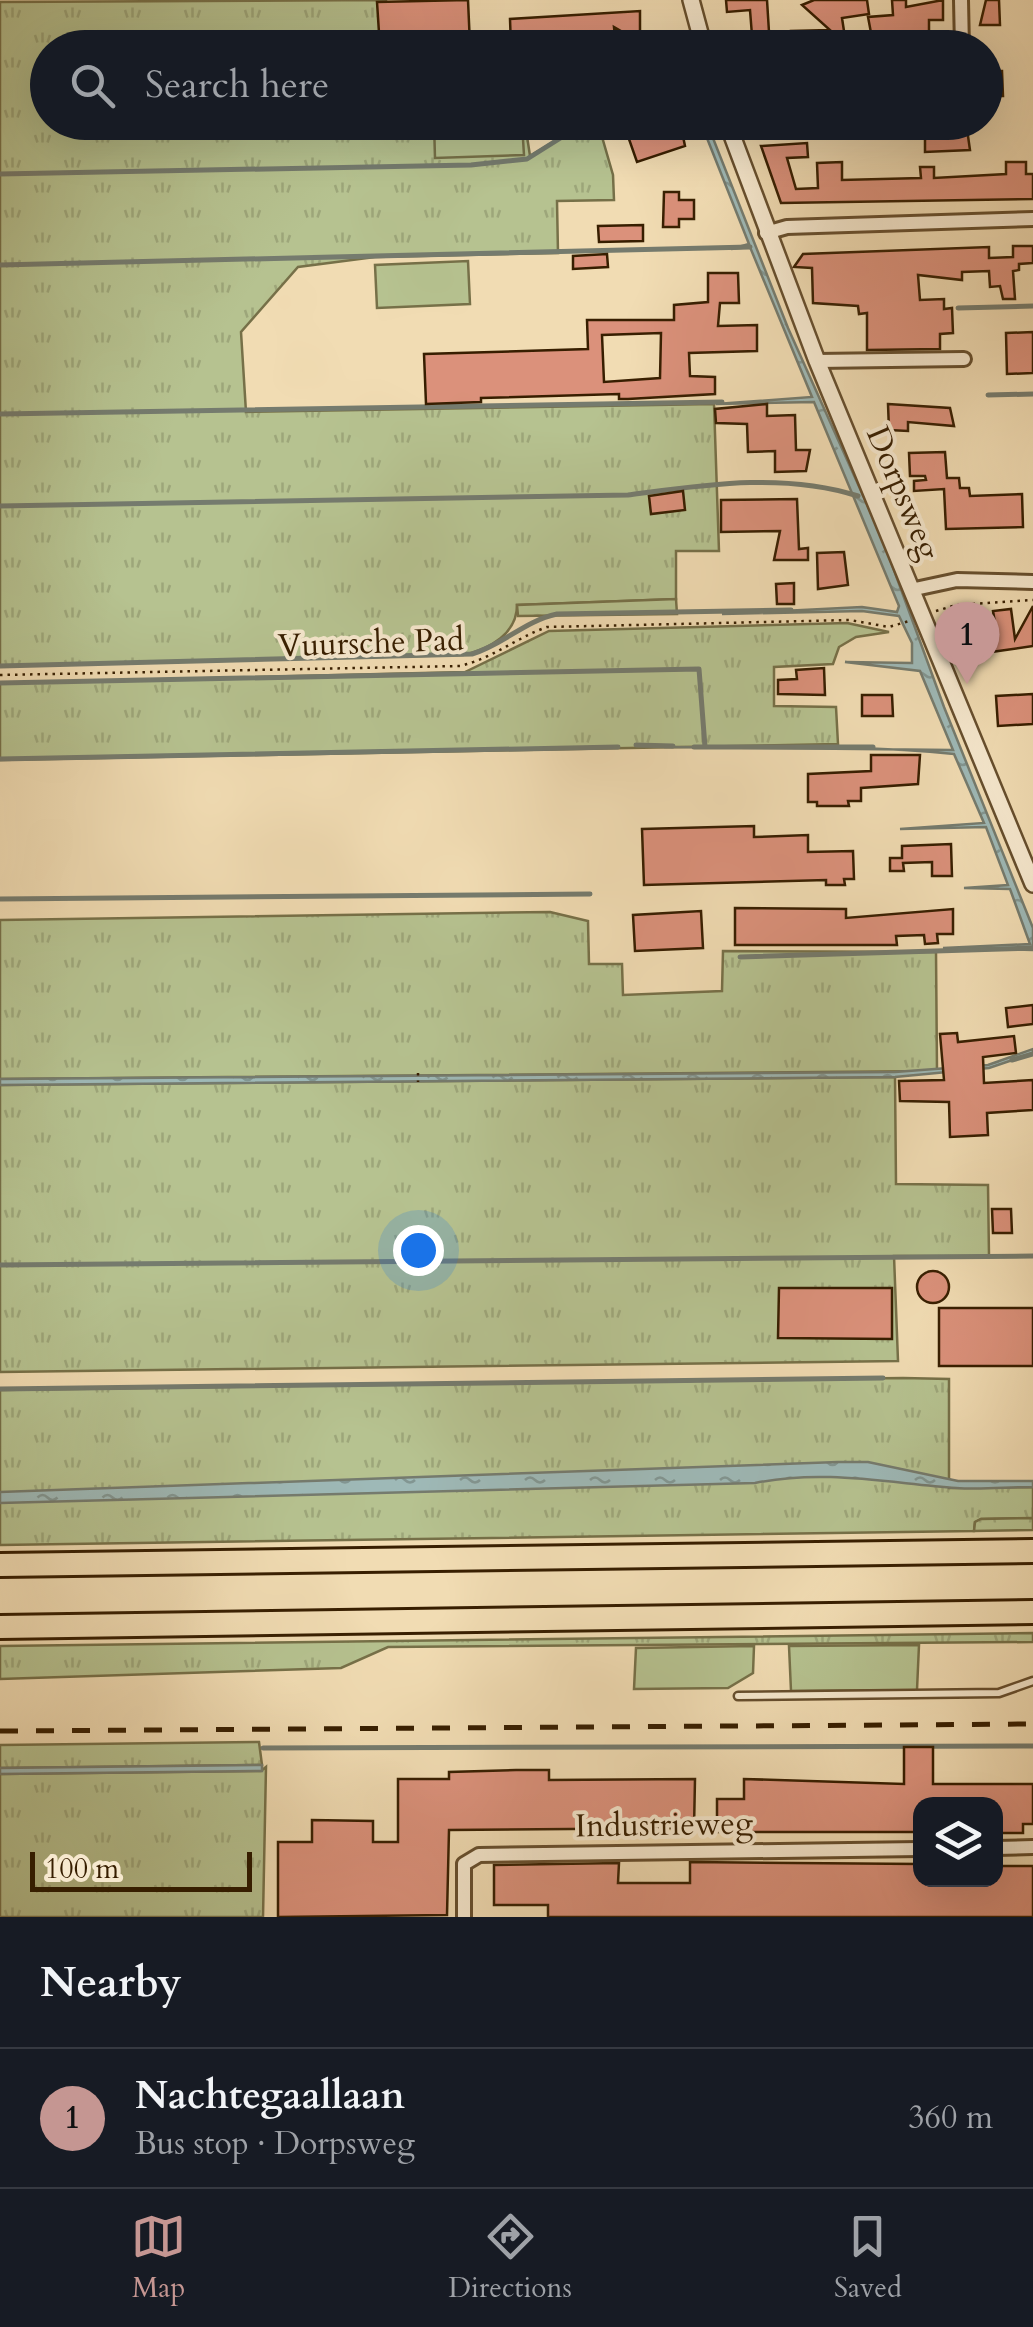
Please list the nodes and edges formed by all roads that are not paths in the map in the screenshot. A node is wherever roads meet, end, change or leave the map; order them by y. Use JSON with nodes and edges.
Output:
{"nodes":[{"id":1,"x":691,"y":0,"type":"edge"},
{"id":2,"x":961,"y":0,"type":"edge"},
{"id":3,"x":699,"y":30,"type":"edge"},
{"id":4,"x":962,"y":30,"type":"edge"},
{"id":5,"x":733,"y":140,"type":"edge"},
{"id":6,"x":1033,"y":219,"type":"edge"},
{"id":7,"x":766,"y":232,"type":"junction"},
{"id":8,"x":964,"y":359,"type":"dead end"},
{"id":9,"x":817,"y":361,"type":"junction"},
{"id":10,"x":1033,"y":582,"type":"edge"},
{"id":11,"x":915,"y":590,"type":"junction"},
{"id":12,"x":1033,"y":884,"type":"edge"},
{"id":13,"x":1033,"y":1552,"type":"edge"},
{"id":14,"x":0,"y":1565,"type":"edge"},
{"id":15,"x":1033,"y":1612,"type":"edge"},
{"id":16,"x":0,"y":1627,"type":"edge"},
{"id":17,"x":1033,"y":1682,"type":"edge"},
{"id":18,"x":738,"y":1696,"type":"dead end"},
{"id":19,"x":1033,"y":1847,"type":"edge"},
{"id":20,"x":1003,"y":1848,"type":"edge"},
{"id":21,"x":913,"y":1849,"type":"edge"},
{"id":22,"x":464,"y":1917,"type":"edge"}],
"edges":[{"from":1,"to":3,"type":"street"},
{"from":2,"to":4,"type":"street"},
{"from":5,"to":7,"type":"street","name":"Dorpsweg"},
{"from":6,"to":7,"type":"street"},
{"from":7,"to":9,"type":"street","name":"Dorpsweg"},
{"from":8,"to":9,"type":"street"},
{"from":9,"to":11,"type":"street","name":"Dorpsweg"},
{"from":10,"to":11,"type":"street"},
{"from":11,"to":12,"type":"street","name":"Dorpsweg"},
{"from":13,"to":14,"type":"highway"},
{"from":15,"to":16,"type":"highway"},
{"from":17,"to":18,"type":"lane"},
{"from":19,"to":20,"type":"street"},
{"from":21,"to":22,"type":"street","name":"Industrieweg"}]}
